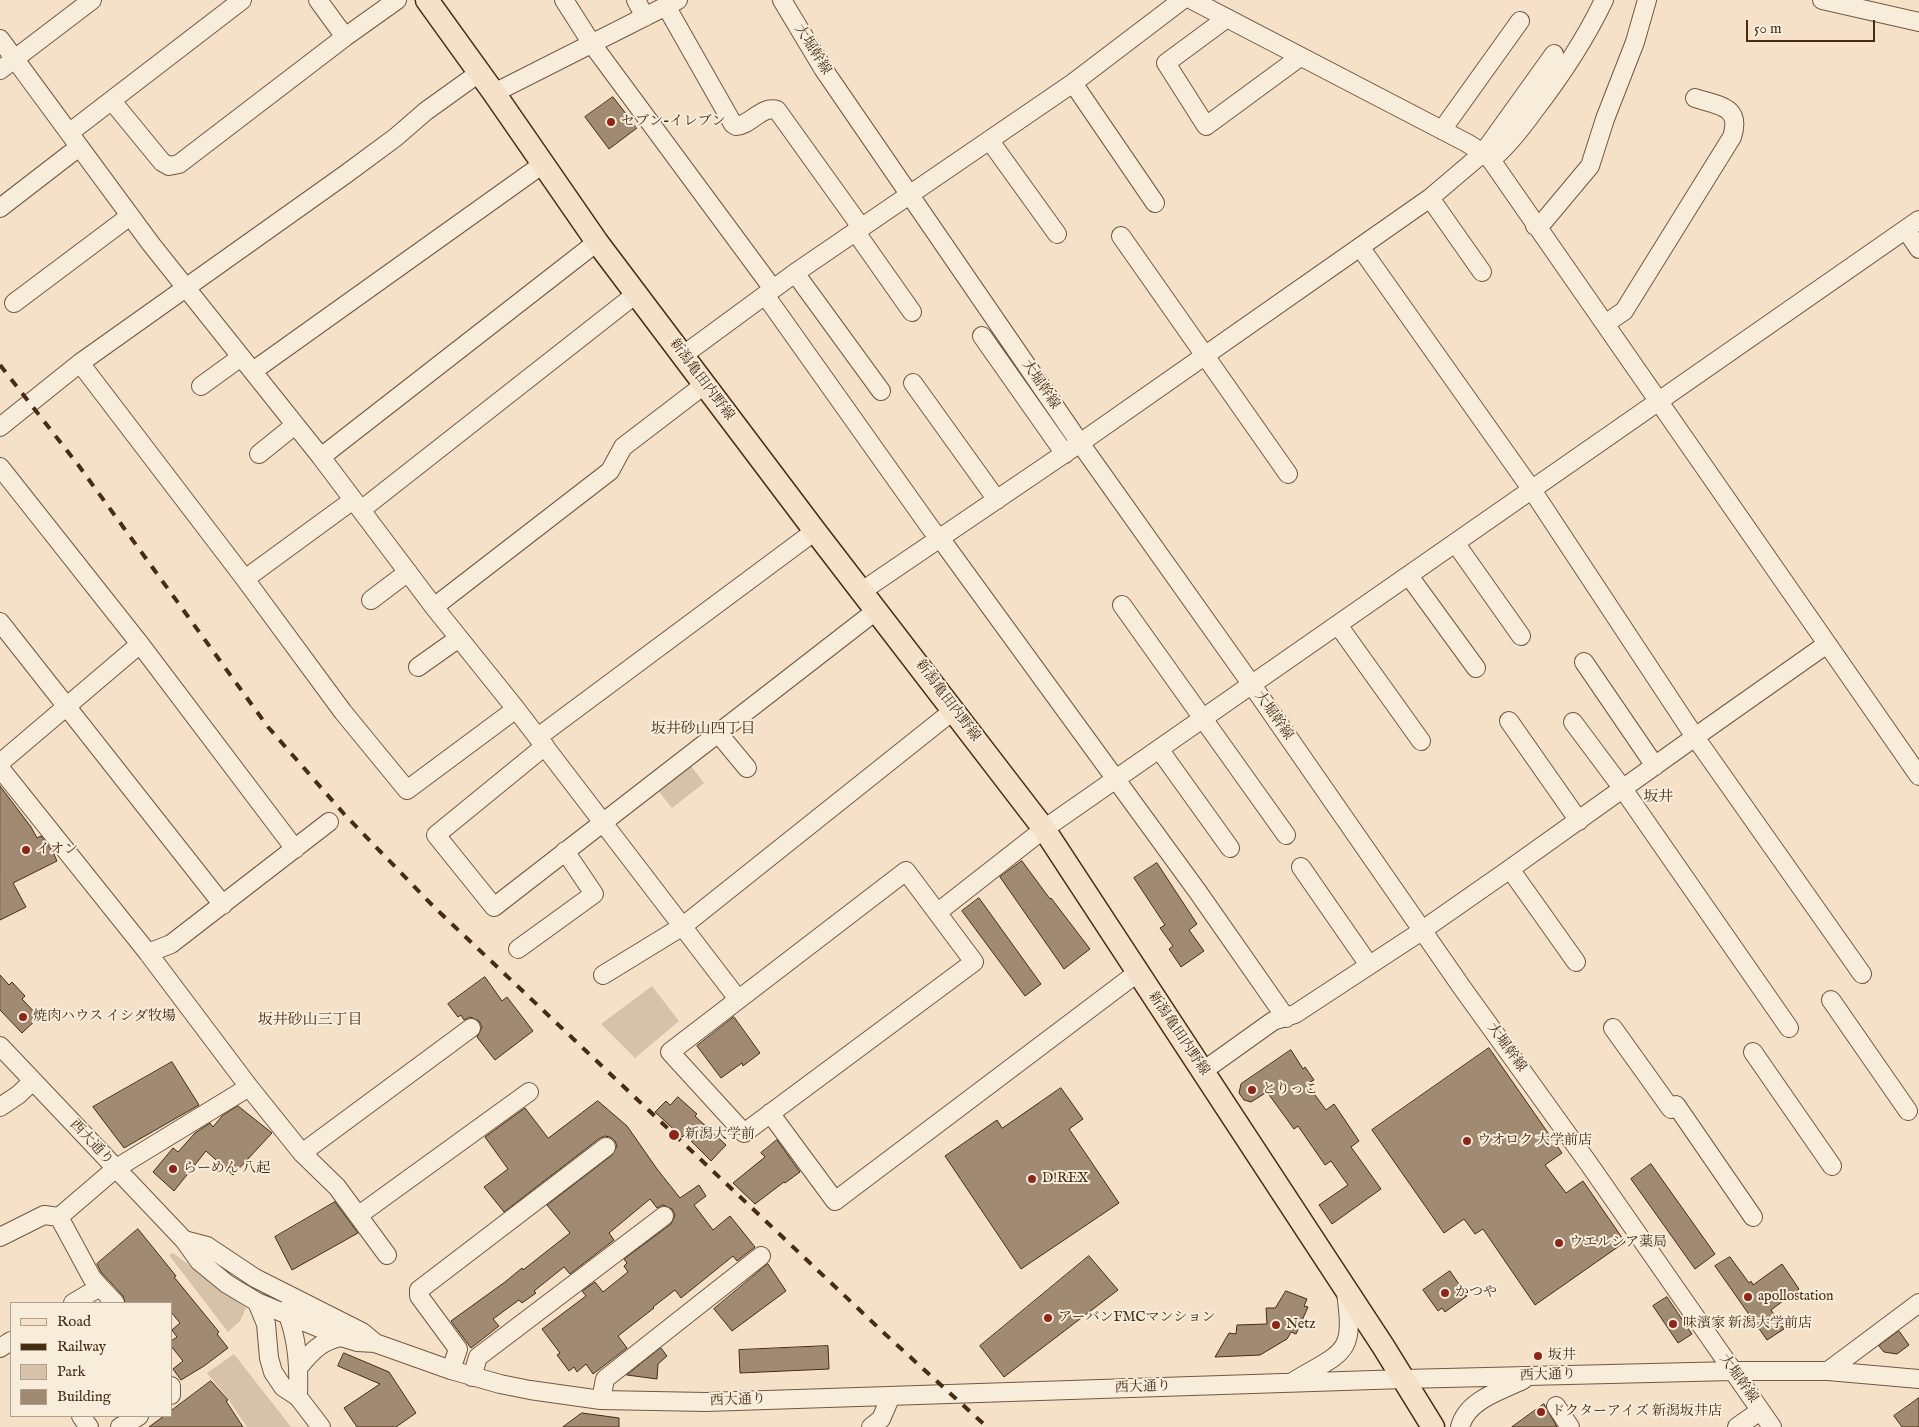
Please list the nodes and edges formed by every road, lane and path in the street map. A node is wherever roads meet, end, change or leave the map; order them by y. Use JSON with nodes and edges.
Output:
{"nodes":[{"id":1,"x":92,"y":0,"type":"edge"},
{"id":2,"x":242,"y":0,"type":"edge"},
{"id":3,"x":318,"y":0,"type":"edge"},
{"id":4,"x":397,"y":0,"type":"edge"},
{"id":5,"x":427,"y":0,"type":"edge"},
{"id":6,"x":564,"y":0,"type":"edge"},
{"id":7,"x":636,"y":0,"type":"edge"},
{"id":8,"x":782,"y":0,"type":"edge"},
{"id":9,"x":1182,"y":0,"type":"edge"},
{"id":10,"x":1192,"y":0,"type":"edge"},
{"id":11,"x":1604,"y":0,"type":"edge"},
{"id":12,"x":1647,"y":0,"type":"edge"},
{"id":13,"x":1822,"y":0,"type":"edge"},
{"id":14,"x":672,"y":3,"type":"edge"},
{"id":15,"x":645,"y":17,"type":"junction"},
{"id":16,"x":1227,"y":18,"type":"junction"},
{"id":17,"x":1520,"y":21,"type":"dead end"},
{"id":18,"x":1919,"y":22,"type":"edge"},
{"id":19,"x":345,"y":37,"type":"junction"},
{"id":20,"x":0,"y":39,"type":"edge"},
{"id":21,"x":592,"y":44,"type":"junction"},
{"id":22,"x":1554,"y":54,"type":"dead end"},
{"id":23,"x":1300,"y":57,"type":"junction"},
{"id":24,"x":14,"y":59,"type":"junction"},
{"id":25,"x":0,"y":70,"type":"edge"},
{"id":26,"x":479,"y":73,"type":"junction"},
{"id":27,"x":1073,"y":83,"type":"junction"},
{"id":28,"x":494,"y":93,"type":"junction"},
{"id":29,"x":1695,"y":98,"type":"dead end"},
{"id":30,"x":112,"y":101,"type":"junction"},
{"id":31,"x":1442,"y":130,"type":"junction"},
{"id":32,"x":74,"y":140,"type":"junction"},
{"id":33,"x":990,"y":141,"type":"junction"},
{"id":34,"x":1487,"y":157,"type":"junction"},
{"id":35,"x":543,"y":164,"type":"junction"},
{"id":36,"x":909,"y":194,"type":"junction"},
{"id":37,"x":1430,"y":198,"type":"junction"},
{"id":38,"x":1155,"y":203,"type":"dead end"},
{"id":39,"x":0,"y":208,"type":"edge"},
{"id":40,"x":130,"y":216,"type":"junction"},
{"id":41,"x":1912,"y":225,"type":"edge"},
{"id":42,"x":1535,"y":226,"type":"junction"},
{"id":43,"x":858,"y":229,"type":"junction"},
{"id":44,"x":1057,"y":234,"type":"dead end"},
{"id":45,"x":1121,"y":236,"type":"dead end"},
{"id":46,"x":597,"y":242,"type":"junction"},
{"id":47,"x":1360,"y":247,"type":"junction"},
{"id":48,"x":1919,"y":249,"type":"edge"},
{"id":49,"x":1482,"y":272,"type":"dead end"},
{"id":50,"x":795,"y":273,"type":"junction"},
{"id":51,"x":186,"y":287,"type":"junction"},
{"id":52,"x":769,"y":292,"type":"junction"},
{"id":53,"x":636,"y":294,"type":"junction"},
{"id":54,"x":14,"y":303,"type":"dead end"},
{"id":55,"x":912,"y":312,"type":"dead end"},
{"id":56,"x":1605,"y":324,"type":"junction"},
{"id":57,"x":982,"y":336,"type":"dead end"},
{"id":58,"x":1205,"y":355,"type":"junction"},
{"id":59,"x":682,"y":356,"type":"junction"},
{"id":60,"x":241,"y":357,"type":"junction"},
{"id":61,"x":80,"y":363,"type":"junction"},
{"id":62,"x":253,"y":371,"type":"junction"},
{"id":63,"x":913,"y":383,"type":"dead end"},
{"id":64,"x":704,"y":385,"type":"junction"},
{"id":65,"x":201,"y":386,"type":"dead end"},
{"id":66,"x":881,"y":391,"type":"dead end"},
{"id":67,"x":1659,"y":400,"type":"junction"},
{"id":68,"x":295,"y":424,"type":"junction"},
{"id":69,"x":0,"y":427,"type":"edge"},
{"id":70,"x":1080,"y":443,"type":"junction"},
{"id":71,"x":259,"y":454,"type":"dead end"},
{"id":72,"x":1065,"y":454,"type":"junction"},
{"id":73,"x":321,"y":457,"type":"junction"},
{"id":74,"x":0,"y":467,"type":"edge"},
{"id":75,"x":1288,"y":474,"type":"dead end"},
{"id":76,"x":1532,"y":490,"type":"junction"},
{"id":77,"x":997,"y":500,"type":"junction"},
{"id":78,"x":357,"y":505,"type":"junction"},
{"id":79,"x":816,"y":531,"type":"junction"},
{"id":80,"x":940,"y":538,"type":"junction"},
{"id":81,"x":1456,"y":544,"type":"junction"},
{"id":82,"x":408,"y":572,"type":"junction"},
{"id":83,"x":1409,"y":576,"type":"junction"},
{"id":84,"x":245,"y":579,"type":"junction"},
{"id":85,"x":862,"y":591,"type":"junction"},
{"id":86,"x":371,"y":600,"type":"dead end"},
{"id":87,"x":1122,"y":605,"type":"dead end"},
{"id":88,"x":434,"y":607,"type":"junction"},
{"id":89,"x":877,"y":610,"type":"junction"},
{"id":90,"x":0,"y":622,"type":"edge"},
{"id":91,"x":1338,"y":626,"type":"junction"},
{"id":92,"x":1521,"y":636,"type":"dead end"},
{"id":93,"x":459,"y":638,"type":"junction"},
{"id":94,"x":140,"y":644,"type":"junction"},
{"id":95,"x":1828,"y":644,"type":"junction"},
{"id":96,"x":1584,"y":662,"type":"dead end"},
{"id":97,"x":418,"y":667,"type":"dead end"},
{"id":98,"x":1476,"y":668,"type":"dead end"},
{"id":99,"x":1252,"y":685,"type":"junction"},
{"id":100,"x":67,"y":707,"type":"junction"},
{"id":101,"x":516,"y":709,"type":"junction"},
{"id":102,"x":954,"y":710,"type":"junction"},
{"id":103,"x":1204,"y":718,"type":"junction"},
{"id":104,"x":1509,"y":721,"type":"dead end"},
{"id":105,"x":1573,"y":722,"type":"dead end"},
{"id":106,"x":718,"y":733,"type":"junction"},
{"id":107,"x":1695,"y":736,"type":"junction"},
{"id":108,"x":1421,"y":741,"type":"dead end"},
{"id":109,"x":541,"y":742,"type":"junction"},
{"id":110,"x":1159,"y":749,"type":"junction"},
{"id":111,"x":0,"y":763,"type":"edge"},
{"id":112,"x":1655,"y":766,"type":"junction"},
{"id":113,"x":0,"y":768,"type":"edge"},
{"id":114,"x":747,"y":768,"type":"dead end"},
{"id":115,"x":1919,"y":776,"type":"edge"},
{"id":116,"x":1116,"y":779,"type":"junction"},
{"id":117,"x":1623,"y":789,"type":"junction"},
{"id":118,"x":1579,"y":821,"type":"junction"},
{"id":119,"x":329,"y":822,"type":"dead end"},
{"id":120,"x":603,"y":822,"type":"junction"},
{"id":121,"x":1044,"y":829,"type":"junction"},
{"id":122,"x":1286,"y":835,"type":"dead end"},
{"id":123,"x":1230,"y":848,"type":"dead end"},
{"id":124,"x":295,"y":849,"type":"junction"},
{"id":125,"x":565,"y":851,"type":"junction"},
{"id":126,"x":1301,"y":868,"type":"dead end"},
{"id":127,"x":1510,"y":869,"type":"junction"},
{"id":128,"x":223,"y":905,"type":"junction"},
{"id":129,"x":938,"y":912,"type":"junction"},
{"id":130,"x":684,"y":926,"type":"junction"},
{"id":131,"x":1422,"y":929,"type":"junction"},
{"id":132,"x":518,"y":949,"type":"dead end"},
{"id":133,"x":148,"y":953,"type":"junction"},
{"id":134,"x":1576,"y":962,"type":"dead end"},
{"id":135,"x":1369,"y":965,"type":"junction"},
{"id":136,"x":1137,"y":973,"type":"junction"},
{"id":137,"x":1862,"y":974,"type":"dead end"},
{"id":138,"x":604,"y":975,"type":"dead end"},
{"id":139,"x":738,"y":999,"type":"junction"},
{"id":140,"x":1831,"y":1000,"type":"dead end"},
{"id":141,"x":1286,"y":1018,"type":"junction"},
{"id":142,"x":471,"y":1028,"type":"dead end"},
{"id":143,"x":1614,"y":1028,"type":"dead end"},
{"id":144,"x":1788,"y":1028,"type":"dead end"},
{"id":145,"x":0,"y":1046,"type":"edge"},
{"id":146,"x":1753,"y":1052,"type":"dead end"},
{"id":147,"x":1204,"y":1071,"type":"junction"},
{"id":148,"x":33,"y":1081,"type":"junction"},
{"id":149,"x":249,"y":1087,"type":"junction"},
{"id":150,"x":529,"y":1092,"type":"dead end"},
{"id":151,"x":0,"y":1107,"type":"edge"},
{"id":152,"x":1908,"y":1111,"type":"dead end"},
{"id":153,"x":770,"y":1112,"type":"junction"},
{"id":154,"x":606,"y":1146,"type":"dead end"},
{"id":155,"x":302,"y":1153,"type":"junction"},
{"id":156,"x":1832,"y":1166,"type":"dead end"},
{"id":157,"x":115,"y":1169,"type":"junction"},
{"id":158,"x":359,"y":1216,"type":"junction"},
{"id":159,"x":664,"y":1216,"type":"dead end"},
{"id":160,"x":59,"y":1217,"type":"junction"},
{"id":161,"x":1753,"y":1217,"type":"dead end"},
{"id":162,"x":0,"y":1237,"type":"edge"},
{"id":163,"x":184,"y":1240,"type":"junction"},
{"id":164,"x":387,"y":1255,"type":"dead end"},
{"id":165,"x":761,"y":1256,"type":"dead end"},
{"id":166,"x":100,"y":1287,"type":"junction"},
{"id":167,"x":276,"y":1290,"type":"junction"},
{"id":168,"x":1346,"y":1291,"type":"junction"},
{"id":169,"x":75,"y":1302,"type":"edge"},
{"id":170,"x":114,"y":1302,"type":"edge"},
{"id":171,"x":257,"y":1302,"type":"junction"},
{"id":172,"x":1919,"y":1303,"type":"edge"},
{"id":173,"x":313,"y":1309,"type":"junction"},
{"id":174,"x":289,"y":1316,"type":"junction"},
{"id":175,"x":340,"y":1337,"type":"junction"},
{"id":176,"x":375,"y":1343,"type":"junction"},
{"id":177,"x":267,"y":1344,"type":"junction"},
{"id":178,"x":299,"y":1367,"type":"junction"},
{"id":179,"x":451,"y":1370,"type":"junction"},
{"id":180,"x":1733,"y":1371,"type":"junction"},
{"id":181,"x":1828,"y":1371,"type":"junction"},
{"id":182,"x":472,"y":1376,"type":"junction"},
{"id":183,"x":1530,"y":1377,"type":"junction"},
{"id":184,"x":1404,"y":1379,"type":"junction"},
{"id":185,"x":1919,"y":1379,"type":"edge"},
{"id":186,"x":1292,"y":1382,"type":"junction"},
{"id":187,"x":891,"y":1396,"type":"junction"},
{"id":188,"x":298,"y":1397,"type":"junction"},
{"id":189,"x":601,"y":1400,"type":"junction"},
{"id":190,"x":1556,"y":1406,"type":"dead end"},
{"id":191,"x":1760,"y":1410,"type":"junction"},
{"id":192,"x":137,"y":1417,"type":"edge"},
{"id":193,"x":120,"y":1427,"type":"edge"},
{"id":194,"x":321,"y":1427,"type":"edge"},
{"id":195,"x":871,"y":1427,"type":"edge"},
{"id":196,"x":1433,"y":1427,"type":"edge"},
{"id":197,"x":1460,"y":1427,"type":"edge"},
{"id":198,"x":1570,"y":1427,"type":"edge"},
{"id":199,"x":1737,"y":1427,"type":"edge"},
{"id":200,"x":1772,"y":1427,"type":"edge"}],
"edges":[{"from":1,"to":24,"type":"street"},
{"from":2,"to":30,"type":"street"},
{"from":3,"to":19,"type":"street"},
{"from":4,"to":19,"type":"street"},
{"from":5,"to":26,"type":"main road","name":"新潟亀田内野線"},
{"from":6,"to":21,"type":"street"},
{"from":7,"to":15,"type":"street"},
{"from":8,"to":36,"type":"street","name":"大堀幹線"},
{"from":9,"to":27,"type":"street"},
{"from":10,"to":16,"type":"street"},
{"from":11,"to":34,"type":"street"},
{"from":12,"to":42,"type":"street"},
{"from":13,"to":18,"type":"street"},
{"from":14,"to":15,"type":"street"},
{"from":14,"to":43,"type":"street"},
{"from":15,"to":21,"type":"street"},
{"from":16,"to":23,"type":"street"},
{"from":16,"to":23,"type":"street"},
{"from":17,"to":31,"type":"street"},
{"from":19,"to":30,"type":"street"},
{"from":20,"to":24,"type":"street"},
{"from":21,"to":28,"type":"street"},
{"from":21,"to":52,"type":"street"},
{"from":22,"to":34,"type":"street"},
{"from":23,"to":31,"type":"street"},
{"from":24,"to":25,"type":"street"},
{"from":24,"to":32,"type":"street"},
{"from":26,"to":28,"type":"main road","name":"新潟亀田内野線"},
{"from":26,"to":51,"type":"street"},
{"from":27,"to":33,"type":"street"},
{"from":27,"to":38,"type":"street"},
{"from":28,"to":35,"type":"main road","name":"新潟亀田内野線"},
{"from":29,"to":56,"type":"street"},
{"from":30,"to":32,"type":"street"},
{"from":31,"to":34,"type":"street"},
{"from":32,"to":39,"type":"street"},
{"from":32,"to":40,"type":"street"},
{"from":33,"to":36,"type":"street"},
{"from":33,"to":44,"type":"street"},
{"from":34,"to":37,"type":"street"},
{"from":34,"to":42,"type":"street"},
{"from":35,"to":46,"type":"main road","name":"新潟亀田内野線"},
{"from":35,"to":62,"type":"street"},
{"from":36,"to":43,"type":"street"},
{"from":36,"to":70,"type":"street","name":"大堀幹線"},
{"from":37,"to":47,"type":"street"},
{"from":37,"to":49,"type":"street"},
{"from":40,"to":51,"type":"street"},
{"from":40,"to":54,"type":"street"},
{"from":41,"to":48,"type":"street"},
{"from":41,"to":67,"type":"street"},
{"from":42,"to":56,"type":"street"},
{"from":43,"to":50,"type":"street"},
{"from":43,"to":55,"type":"street"},
{"from":45,"to":58,"type":"street"},
{"from":46,"to":53,"type":"main road","name":"新潟亀田内野線"},
{"from":46,"to":73,"type":"street"},
{"from":47,"to":58,"type":"street"},
{"from":47,"to":76,"type":"street"},
{"from":50,"to":52,"type":"street"},
{"from":50,"to":66,"type":"street"},
{"from":51,"to":60,"type":"street"},
{"from":51,"to":61,"type":"street"},
{"from":52,"to":59,"type":"street"},
{"from":52,"to":80,"type":"street"},
{"from":53,"to":59,"type":"main road","name":"新潟亀田内野線"},
{"from":53,"to":78,"type":"street"},
{"from":56,"to":67,"type":"street"},
{"from":57,"to":72,"type":"street"},
{"from":58,"to":70,"type":"street"},
{"from":58,"to":75,"type":"street"},
{"from":59,"to":64,"type":"main road","name":"新潟亀田内野線"},
{"from":60,"to":62,"type":"street"},
{"from":60,"to":65,"type":"street"},
{"from":61,"to":69,"type":"street"},
{"from":61,"to":84,"type":"street"},
{"from":62,"to":68,"type":"street"},
{"from":63,"to":77,"type":"street"},
{"from":64,"to":79,"type":"main road","name":"新潟亀田内野線"},
{"from":64,"to":88,"type":"street"},
{"from":67,"to":76,"type":"street"},
{"from":67,"to":95,"type":"street"},
{"from":68,"to":71,"type":"street"},
{"from":68,"to":73,"type":"street"},
{"from":70,"to":72,"type":"street"},
{"from":70,"to":99,"type":"street","name":"大堀幹線"},
{"from":72,"to":77,"type":"street"},
{"from":73,"to":78,"type":"street"},
{"from":74,"to":94,"type":"street"},
{"from":76,"to":81,"type":"street"},
{"from":76,"to":107,"type":"street"},
{"from":77,"to":80,"type":"street"},
{"from":78,"to":82,"type":"street"},
{"from":78,"to":84,"type":"street"},
{"from":79,"to":85,"type":"main road","name":"新潟亀田内野線"},
{"from":79,"to":109,"type":"street"},
{"from":80,"to":85,"type":"street"},
{"from":80,"to":116,"type":"street"},
{"from":81,"to":83,"type":"street"},
{"from":81,"to":92,"type":"street"},
{"from":82,"to":86,"type":"street"},
{"from":82,"to":88,"type":"street"},
{"from":83,"to":91,"type":"street"},
{"from":83,"to":98,"type":"street"},
{"from":84,"to":101,"type":"street"},
{"from":85,"to":89,"type":"main road","name":"新潟亀田内野線"},
{"from":87,"to":103,"type":"street"},
{"from":88,"to":93,"type":"street"},
{"from":89,"to":102,"type":"main road","name":"新潟亀田内野線"},
{"from":89,"to":106,"type":"street"},
{"from":90,"to":100,"type":"street"},
{"from":91,"to":99,"type":"street"},
{"from":91,"to":108,"type":"street"},
{"from":93,"to":97,"type":"street"},
{"from":93,"to":101,"type":"street"},
{"from":94,"to":100,"type":"street"},
{"from":94,"to":124,"type":"street"},
{"from":95,"to":107,"type":"street"},
{"from":95,"to":115,"type":"street"},
{"from":96,"to":112,"type":"street"},
{"from":99,"to":103,"type":"street"},
{"from":99,"to":131,"type":"street","name":"大堀幹線"},
{"from":100,"to":111,"type":"street"},
{"from":100,"to":128,"type":"street"},
{"from":101,"to":109,"type":"street"},
{"from":102,"to":121,"type":"main road","name":"新潟亀田内野線"},
{"from":102,"to":130,"type":"street"},
{"from":103,"to":110,"type":"street"},
{"from":103,"to":122,"type":"street"},
{"from":104,"to":118,"type":"street"},
{"from":105,"to":117,"type":"street"},
{"from":106,"to":114,"type":"street"},
{"from":106,"to":120,"type":"street"},
{"from":107,"to":112,"type":"street"},
{"from":107,"to":137,"type":"street"},
{"from":109,"to":120,"type":"street"},
{"from":109,"to":125,"type":"street"},
{"from":110,"to":116,"type":"street"},
{"from":110,"to":123,"type":"street"},
{"from":112,"to":117,"type":"street"},
{"from":113,"to":133,"type":"street"},
{"from":116,"to":121,"type":"street"},
{"from":116,"to":141,"type":"street"},
{"from":117,"to":118,"type":"street"},
{"from":117,"to":144,"type":"street"},
{"from":118,"to":127,"type":"street"},
{"from":119,"to":124,"type":"street"},
{"from":120,"to":125,"type":"street"},
{"from":120,"to":130,"type":"street"},
{"from":121,"to":129,"type":"street"},
{"from":121,"to":136,"type":"main road","name":"新潟亀田内野線"},
{"from":124,"to":128,"type":"street"},
{"from":125,"to":132,"type":"street"},
{"from":126,"to":135,"type":"street"},
{"from":127,"to":131,"type":"street"},
{"from":127,"to":134,"type":"street"},
{"from":128,"to":133,"type":"street"},
{"from":129,"to":139,"type":"street"},
{"from":129,"to":153,"type":"street"},
{"from":130,"to":138,"type":"street"},
{"from":130,"to":139,"type":"street"},
{"from":131,"to":135,"type":"street"},
{"from":131,"to":180,"type":"street","name":"大堀幹線"},
{"from":133,"to":149,"type":"street"},
{"from":135,"to":141,"type":"street"},
{"from":136,"to":147,"type":"main road","name":"新潟亀田内野線"},
{"from":136,"to":153,"type":"street"},
{"from":139,"to":153,"type":"street"},
{"from":140,"to":152,"type":"street"},
{"from":141,"to":147,"type":"street"},
{"from":142,"to":155,"type":"street"},
{"from":143,"to":161,"type":"street"},
{"from":145,"to":148,"type":"street","name":"西大通り"},
{"from":146,"to":156,"type":"street"},
{"from":147,"to":168,"type":"main road","name":"新潟亀田内野線"},
{"from":148,"to":151,"type":"street"},
{"from":148,"to":157,"type":"street","name":"西大通り"},
{"from":149,"to":155,"type":"street"},
{"from":149,"to":157,"type":"street"},
{"from":150,"to":158,"type":"street"},
{"from":154,"to":179,"type":"street"},
{"from":155,"to":158,"type":"street"},
{"from":157,"to":160,"type":"street"},
{"from":157,"to":163,"type":"street","name":"西大通り"},
{"from":158,"to":164,"type":"street"},
{"from":159,"to":182,"type":"street"},
{"from":160,"to":162,"type":"street"},
{"from":160,"to":166,"type":"street"},
{"from":163,"to":167,"type":"street","name":"西大通り"},
{"from":163,"to":171,"type":"street","name":"西大通り"},
{"from":165,"to":189,"type":"street"},
{"from":166,"to":169,"type":"street"},
{"from":166,"to":170,"type":"street"},
{"from":167,"to":173,"type":"street","name":"西大通り"},
{"from":167,"to":174,"type":"street"},
{"from":168,"to":184,"type":"main road","name":"新潟亀田内野線"},
{"from":168,"to":186,"type":"street"},
{"from":171,"to":174,"type":"street","name":"西大通り"},
{"from":171,"to":177,"type":"street"},
{"from":172,"to":181,"type":"street"},
{"from":173,"to":174,"type":"street"},
{"from":173,"to":176,"type":"street","name":"西大通り"},
{"from":174,"to":175,"type":"street","name":"西大通り"},
{"from":174,"to":177,"type":"street"},
{"from":174,"to":178,"type":"street"},
{"from":175,"to":176,"type":"street","name":"西大通り"},
{"from":175,"to":178,"type":"street"},
{"from":176,"to":179,"type":"street","name":"西大通り"},
{"from":177,"to":188,"type":"street"},
{"from":178,"to":188,"type":"street"},
{"from":179,"to":182,"type":"street","name":"西大通り"},
{"from":180,"to":181,"type":"street","name":"西大通り"},
{"from":180,"to":183,"type":"street","name":"西大通り"},
{"from":180,"to":191,"type":"street","name":"大堀幹線"},
{"from":181,"to":185,"type":"street","name":"西大通り"},
{"from":182,"to":189,"type":"street","name":"西大通り"},
{"from":183,"to":184,"type":"street","name":"西大通り"},
{"from":183,"to":197,"type":"street"},
{"from":184,"to":186,"type":"street","name":"西大通り"},
{"from":184,"to":196,"type":"main road","name":"新潟亀田内野線"},
{"from":186,"to":187,"type":"street","name":"西大通り"},
{"from":187,"to":189,"type":"street","name":"西大通り"},
{"from":187,"to":195,"type":"street"},
{"from":188,"to":194,"type":"street"},
{"from":190,"to":198,"type":"street"},
{"from":191,"to":199,"type":"street"},
{"from":191,"to":200,"type":"street","name":"大堀幹線"},
{"from":192,"to":193,"type":"street"}]}
